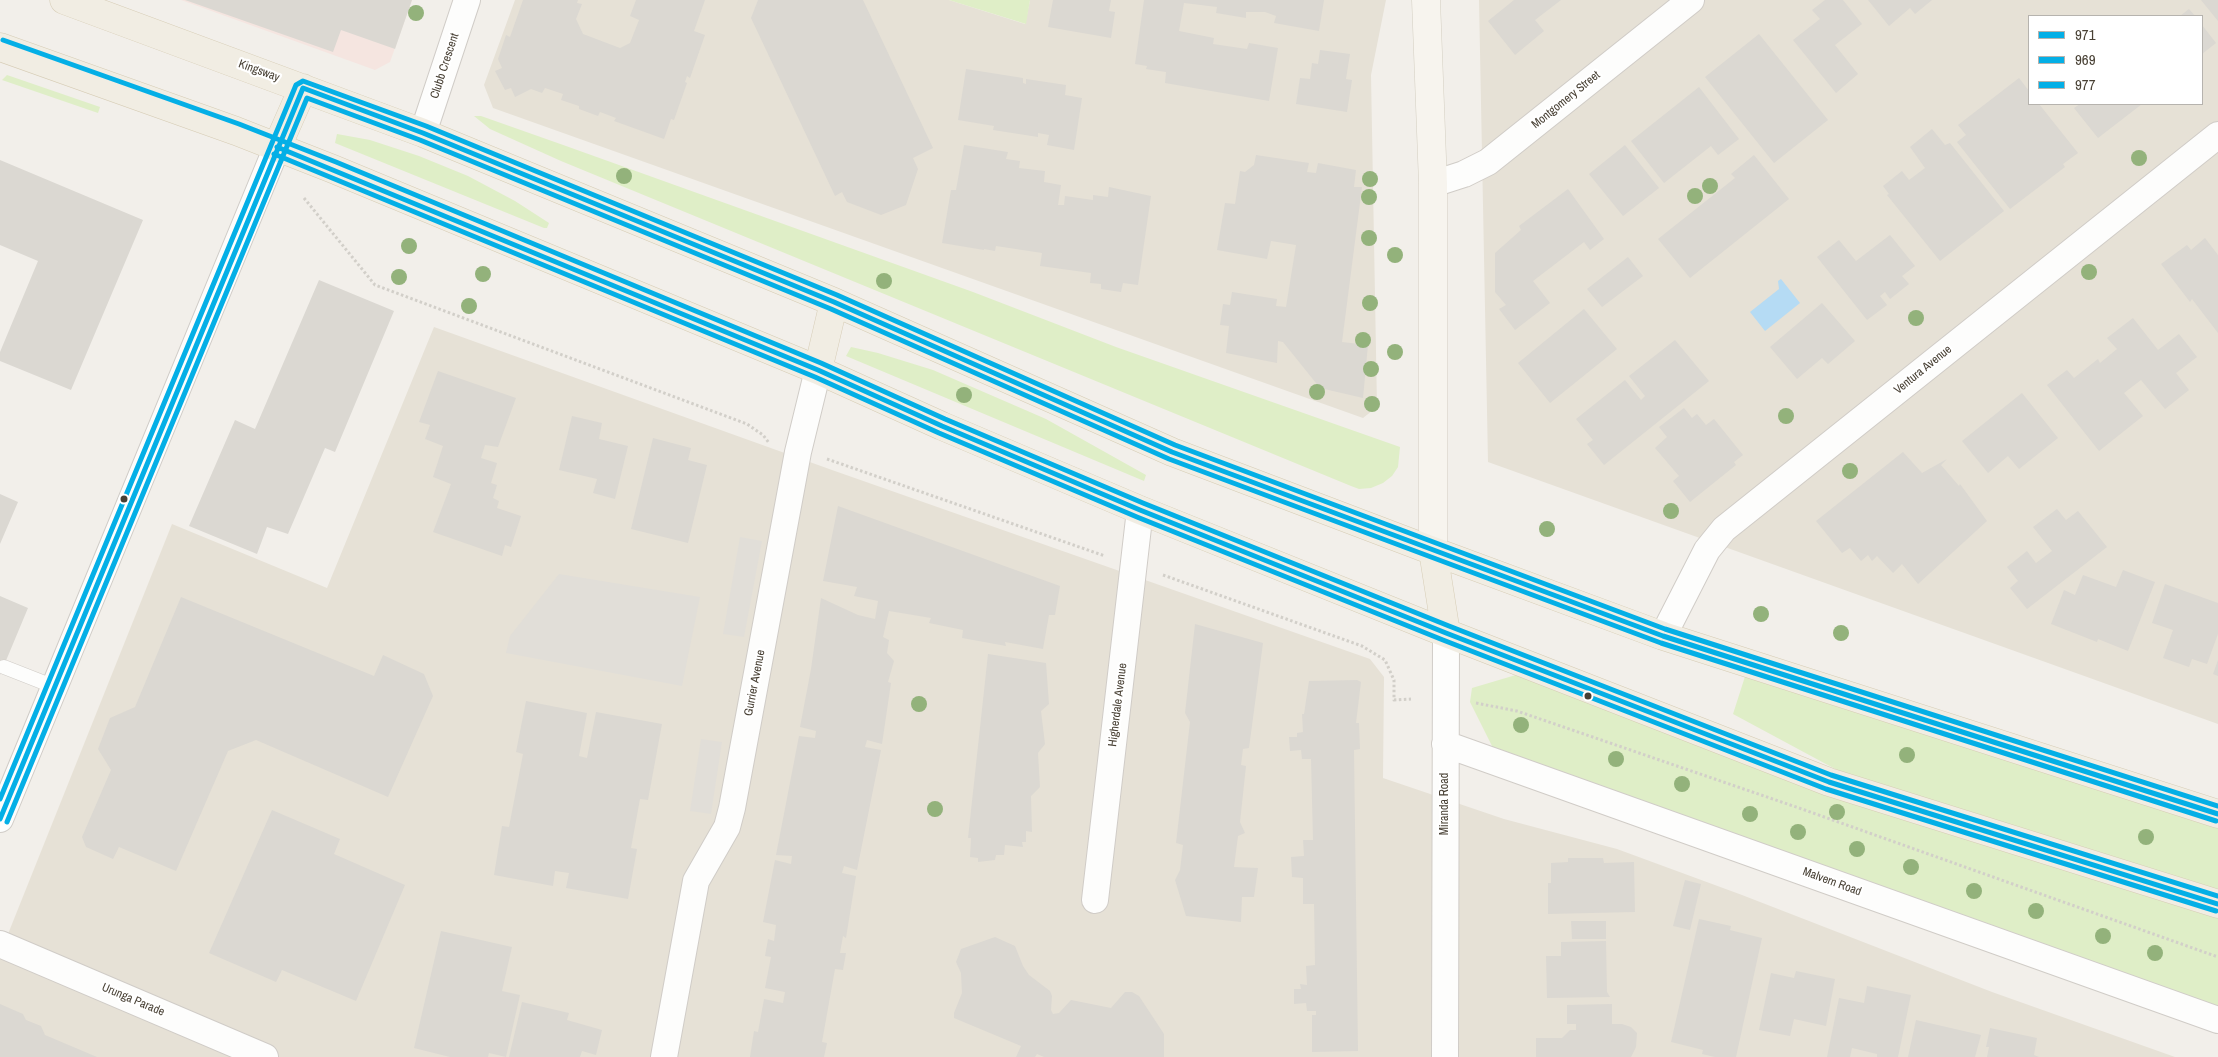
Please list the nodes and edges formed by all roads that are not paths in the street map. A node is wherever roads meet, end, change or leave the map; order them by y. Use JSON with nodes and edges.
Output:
{"nodes":[{"id":1,"x":64,"y":0,"type":"edge"},
{"id":2,"x":467,"y":0,"type":"edge"},
{"id":3,"x":1426,"y":0,"type":"edge"},
{"id":4,"x":1691,"y":0,"type":"edge"},
{"id":5,"x":0,"y":47,"type":"edge"},
{"id":6,"x":303,"y":88,"type":"junction"},
{"id":7,"x":423,"y":133,"type":"junction"},
{"id":8,"x":2218,"y":135,"type":"edge"},
{"id":9,"x":277,"y":147,"type":"junction"},
{"id":10,"x":1433,"y":184,"type":"junction"},
{"id":11,"x":834,"y":302,"type":"junction"},
{"id":12,"x":818,"y":370,"type":"junction"},
{"id":13,"x":1140,"y":510,"type":"junction"},
{"id":14,"x":1433,"y":552,"type":"junction"},
{"id":15,"x":1446,"y":633,"type":"junction"},
{"id":16,"x":1663,"y":636,"type":"junction"},
{"id":17,"x":4,"y":667,"type":"dead end"},
{"id":18,"x":55,"y":686,"type":"junction"},
{"id":19,"x":1445,"y":744,"type":"junction"},
{"id":20,"x":2218,"y":814,"type":"edge"},
{"id":21,"x":0,"y":819,"type":"edge"},
{"id":22,"x":1095,"y":900,"type":"dead end"},
{"id":23,"x":2218,"y":904,"type":"edge"},
{"id":24,"x":0,"y":944,"type":"edge"},
{"id":25,"x":2218,"y":1020,"type":"edge"},
{"id":26,"x":265,"y":1057,"type":"edge"},
{"id":27,"x":664,"y":1057,"type":"edge"},
{"id":28,"x":1445,"y":1057,"type":"edge"}],
"edges":[{"from":1,"to":6,"type":"main road","name":"Kingsway"},
{"from":2,"to":7,"type":"street","name":"Clubb Crescent"},
{"from":3,"to":10,"type":"street"},
{"from":4,"to":10,"type":"street","name":"Montgomery Street"},
{"from":5,"to":9,"type":"main road"},
{"from":6,"to":7,"type":"main road","name":"Kingsway"},
{"from":6,"to":9,"type":"main road"},
{"from":7,"to":11,"type":"main road","name":"Kingsway"},
{"from":8,"to":16,"type":"street","name":"Ventura Avenue"},
{"from":9,"to":12,"type":"main road"},
{"from":9,"to":18,"type":"street"},
{"from":10,"to":14,"type":"street"},
{"from":11,"to":12,"type":"main road","name":"Gurrier Avenue"},
{"from":11,"to":14,"type":"main road","name":"Kingsway"},
{"from":12,"to":13,"type":"main road"},
{"from":12,"to":27,"type":"street","name":"Gurrier Avenue"},
{"from":13,"to":15,"type":"main road"},
{"from":13,"to":22,"type":"street","name":"Higherdale Avenue"},
{"from":14,"to":15,"type":"main road","name":"Miranda Road"},
{"from":14,"to":16,"type":"main road","name":"Kingsway"},
{"from":15,"to":19,"type":"street","name":"Miranda Road"},
{"from":15,"to":23,"type":"main road"},
{"from":16,"to":20,"type":"main road","name":"Kingsway"},
{"from":17,"to":18,"type":"lane"},
{"from":18,"to":21,"type":"street"},
{"from":19,"to":25,"type":"street","name":"Malvern Road"},
{"from":19,"to":28,"type":"street","name":"Miranda Road"},
{"from":24,"to":26,"type":"street","name":"Urunga Parade"}]}
